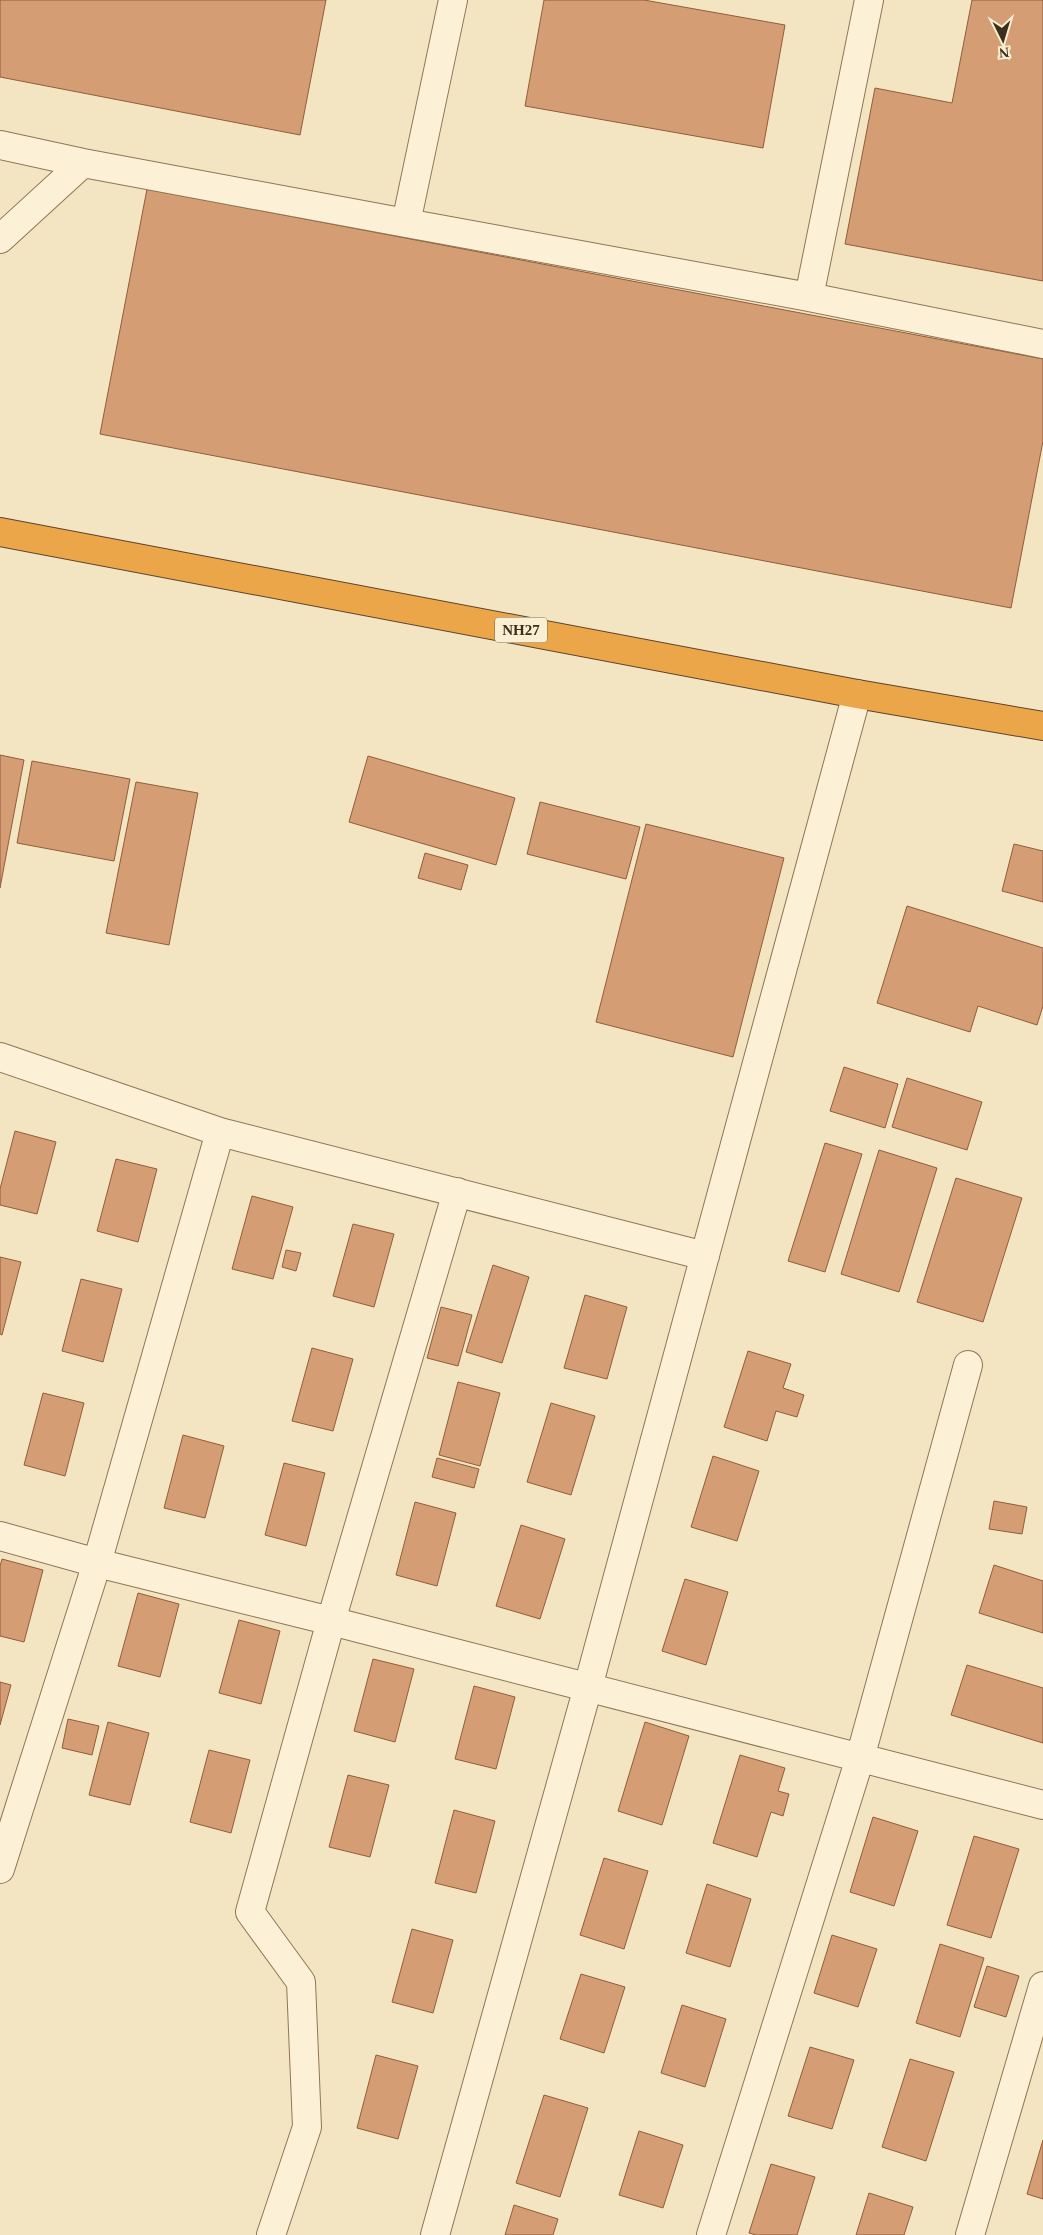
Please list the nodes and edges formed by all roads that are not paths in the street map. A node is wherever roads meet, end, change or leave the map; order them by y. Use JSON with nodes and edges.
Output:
{"nodes":[{"id":1,"x":453,"y":0,"type":"edge"},
{"id":2,"x":870,"y":0,"type":"edge"},
{"id":3,"x":0,"y":145,"type":"edge"},
{"id":4,"x":83,"y":163,"type":"junction"},
{"id":5,"x":406,"y":223,"type":"junction"},
{"id":6,"x":0,"y":239,"type":"edge"},
{"id":7,"x":810,"y":297,"type":"junction"},
{"id":8,"x":1043,"y":344,"type":"edge"},
{"id":9,"x":0,"y":532,"type":"edge"},
{"id":10,"x":857,"y":694,"type":"junction"},
{"id":11,"x":1043,"y":726,"type":"edge"},
{"id":12,"x":0,"y":1057,"type":"edge"},
{"id":13,"x":220,"y":1132,"type":"junction"},
{"id":14,"x":457,"y":1192,"type":"junction"},
{"id":15,"x":705,"y":1256,"type":"junction"},
{"id":16,"x":968,"y":1365,"type":"dead end"},
{"id":17,"x":0,"y":1536,"type":"edge"},
{"id":18,"x":97,"y":1563,"type":"junction"},
{"id":19,"x":331,"y":1621,"type":"junction"},
{"id":20,"x":588,"y":1687,"type":"junction"},
{"id":21,"x":860,"y":1758,"type":"junction"},
{"id":22,"x":1043,"y":1805,"type":"edge"},
{"id":23,"x":0,"y":1868,"type":"edge"},
{"id":24,"x":1043,"y":1986,"type":"edge"},
{"id":25,"x":271,"y":2235,"type":"edge"},
{"id":26,"x":435,"y":2235,"type":"edge"},
{"id":27,"x":711,"y":2235,"type":"edge"},
{"id":28,"x":970,"y":2235,"type":"edge"}],
"edges":[{"from":1,"to":5,"type":"street"},
{"from":2,"to":7,"type":"street"},
{"from":3,"to":4,"type":"street"},
{"from":4,"to":5,"type":"street"},
{"from":4,"to":6,"type":"street"},
{"from":5,"to":7,"type":"street"},
{"from":7,"to":8,"type":"street"},
{"from":9,"to":10,"type":"highway","number":"NH27"},
{"from":10,"to":11,"type":"highway","number":"NH27"},
{"from":10,"to":15,"type":"street"},
{"from":12,"to":13,"type":"street"},
{"from":13,"to":14,"type":"street"},
{"from":13,"to":18,"type":"street"},
{"from":14,"to":15,"type":"street"},
{"from":14,"to":19,"type":"street"},
{"from":15,"to":20,"type":"street"},
{"from":16,"to":21,"type":"street"},
{"from":17,"to":18,"type":"street"},
{"from":18,"to":19,"type":"street"},
{"from":18,"to":23,"type":"street"},
{"from":19,"to":20,"type":"street"},
{"from":19,"to":25,"type":"street"},
{"from":20,"to":21,"type":"street"},
{"from":20,"to":26,"type":"street"},
{"from":21,"to":22,"type":"street"},
{"from":21,"to":27,"type":"street"},
{"from":24,"to":28,"type":"street"}]}
